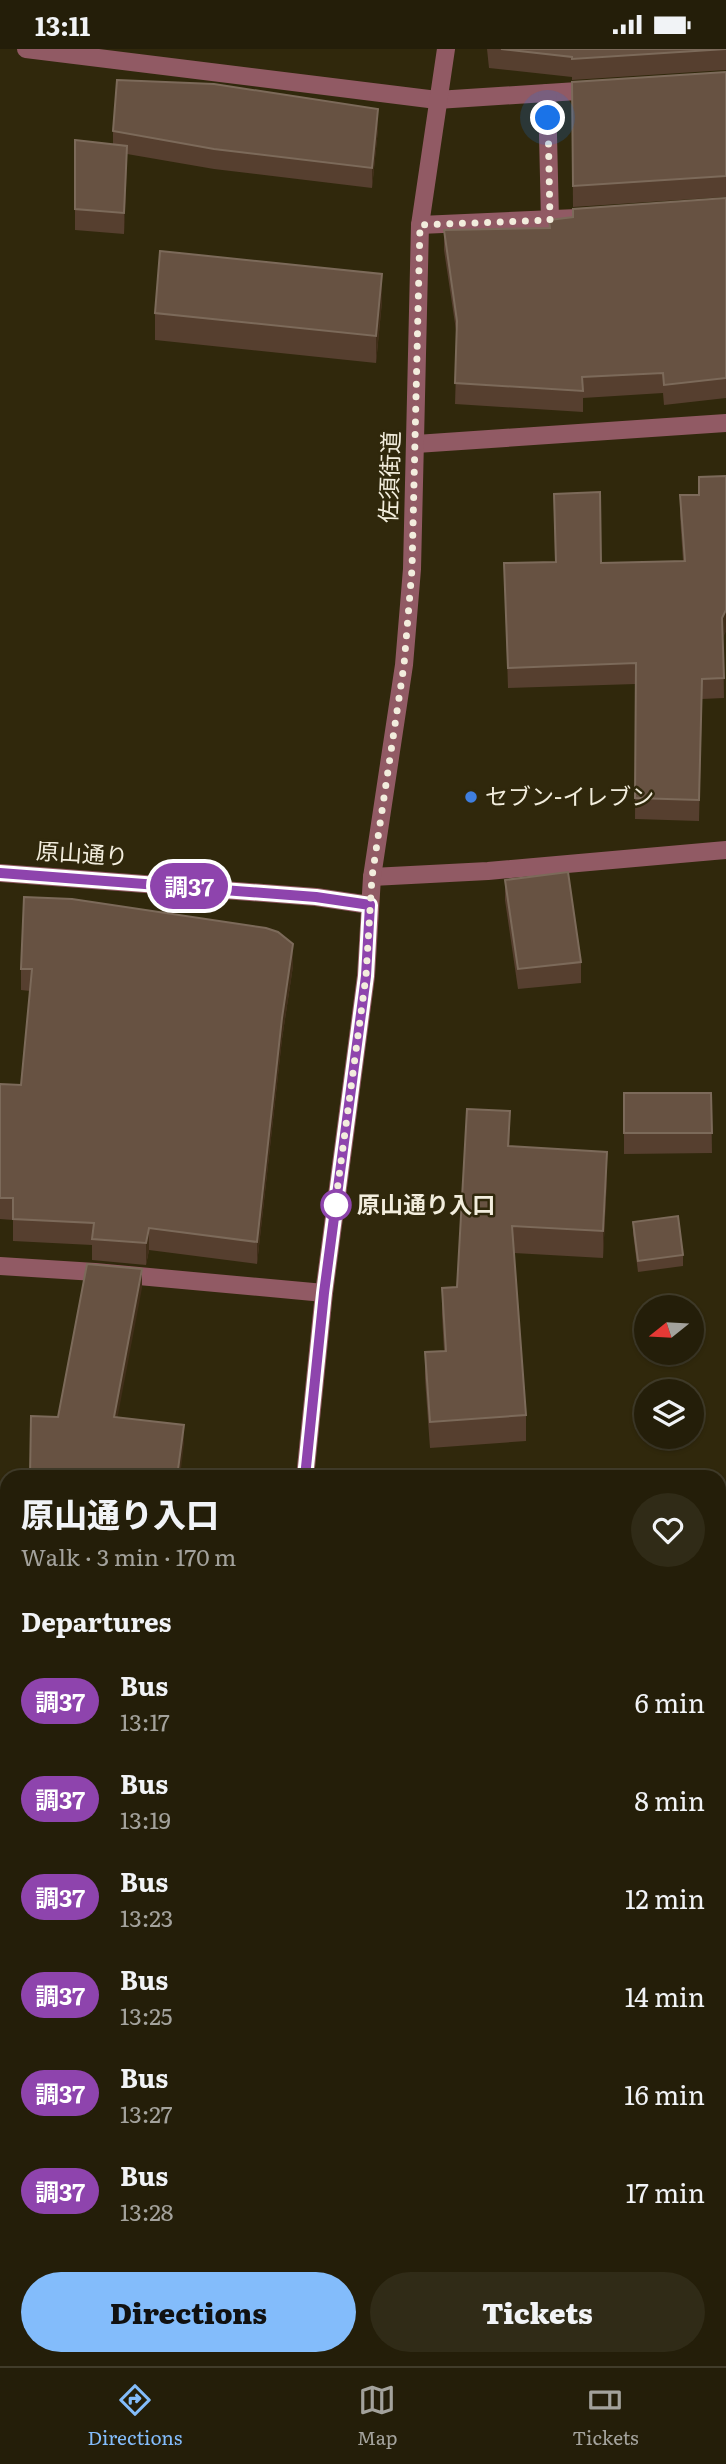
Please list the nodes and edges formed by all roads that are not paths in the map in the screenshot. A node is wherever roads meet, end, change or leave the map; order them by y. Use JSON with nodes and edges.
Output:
{"nodes":[{"id":1,"x":26,"y":49,"type":"edge"},
{"id":2,"x":446,"y":49,"type":"edge"},
{"id":3,"x":616,"y":88,"type":"edge"},
{"id":4,"x":547,"y":93,"type":"junction"},
{"id":5,"x":437,"y":100,"type":"junction"},
{"id":6,"x":591,"y":217,"type":"edge"},
{"id":7,"x":550,"y":220,"type":"junction"},
{"id":8,"x":420,"y":225,"type":"junction"},
{"id":9,"x":726,"y":423,"type":"edge"},
{"id":10,"x":416,"y":444,"type":"junction"},
{"id":11,"x":726,"y":850,"type":"edge"},
{"id":12,"x":0,"y":873,"type":"edge"},
{"id":13,"x":372,"y":877,"type":"junction"},
{"id":14,"x":370,"y":905,"type":"junction"},
{"id":15,"x":0,"y":1266,"type":"edge"},
{"id":16,"x":324,"y":1293,"type":"junction"},
{"id":17,"x":306,"y":1470,"type":"edge"}],
"edges":[{"from":1,"to":5,"type":"street"},
{"from":2,"to":5,"type":"street","name":"佐須街道"},
{"from":3,"to":4,"type":"street"},
{"from":4,"to":5,"type":"street"},
{"from":4,"to":7,"type":"street"},
{"from":5,"to":8,"type":"street","name":"佐須街道"},
{"from":6,"to":7,"type":"street"},
{"from":7,"to":8,"type":"street"},
{"from":8,"to":10,"type":"street","name":"佐須街道"},
{"from":9,"to":10,"type":"street"},
{"from":10,"to":13,"type":"street","name":"佐須街道"},
{"from":11,"to":13,"type":"street"},
{"from":12,"to":14,"type":"street","name":"原山通り"},
{"from":13,"to":14,"type":"street","name":"佐須街道"},
{"from":14,"to":16,"type":"street","name":"佐須街道"},
{"from":15,"to":16,"type":"street"},
{"from":16,"to":17,"type":"street","name":"佐須街道"}]}
